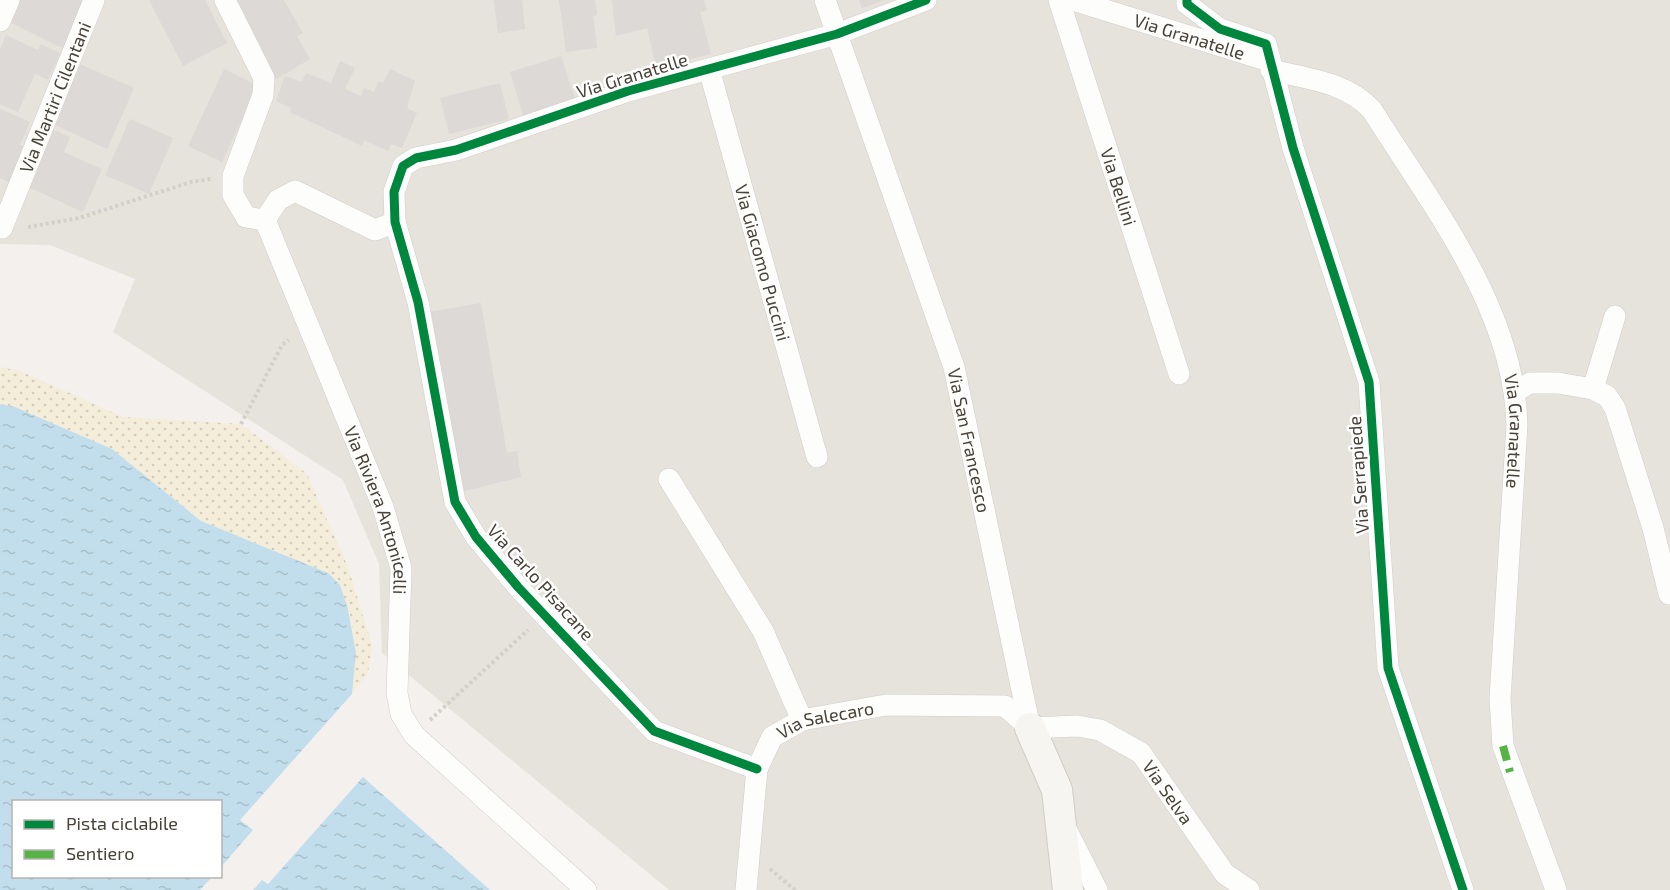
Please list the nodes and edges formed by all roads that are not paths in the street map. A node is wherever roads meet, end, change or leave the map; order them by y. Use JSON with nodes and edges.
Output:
{"nodes":[{"id":1,"x":9,"y":0,"type":"edge"},
{"id":2,"x":94,"y":0,"type":"edge"},
{"id":3,"x":225,"y":0,"type":"edge"},
{"id":4,"x":825,"y":0,"type":"edge"},
{"id":5,"x":926,"y":0,"type":"edge"},
{"id":6,"x":1059,"y":0,"type":"edge"},
{"id":7,"x":1073,"y":0,"type":"edge"},
{"id":8,"x":1187,"y":0,"type":"edge"},
{"id":9,"x":0,"y":21,"type":"edge"},
{"id":10,"x":837,"y":34,"type":"junction"},
{"id":11,"x":1270,"y":65,"type":"junction"},
{"id":12,"x":709,"y":69,"type":"junction"},
{"id":13,"x":265,"y":220,"type":"junction"},
{"id":14,"x":395,"y":222,"type":"junction"},
{"id":15,"x":2,"y":228,"type":"road end"},
{"id":16,"x":1615,"y":316,"type":"dead end"},
{"id":17,"x":1179,"y":374,"type":"dead end"},
{"id":18,"x":1593,"y":389,"type":"junction"},
{"id":19,"x":1516,"y":391,"type":"junction"},
{"id":20,"x":817,"y":457,"type":"dead end"},
{"id":21,"x":669,"y":479,"type":"dead end"},
{"id":22,"x":1669,"y":594,"type":"edge"},
{"id":23,"x":802,"y":720,"type":"junction"},
{"id":24,"x":1030,"y":728,"type":"junction"},
{"id":25,"x":757,"y":769,"type":"junction"},
{"id":26,"x":1059,"y":814,"type":"junction"},
{"id":27,"x":586,"y":890,"type":"edge"},
{"id":28,"x":746,"y":890,"type":"edge"},
{"id":29,"x":1068,"y":890,"type":"edge"},
{"id":30,"x":1097,"y":890,"type":"edge"},
{"id":31,"x":1249,"y":890,"type":"edge"},
{"id":32,"x":1463,"y":890,"type":"edge"},
{"id":33,"x":1556,"y":890,"type":"edge"}],
"edges":[{"from":1,"to":9,"type":"street"},
{"from":2,"to":15,"type":"street","name":"Via Martiri Cilentani"},
{"from":3,"to":13,"type":"street"},
{"from":4,"to":10,"type":"street","name":"Via San Francesco"},
{"from":5,"to":10,"type":"street","name":"Via Granatelle"},
{"from":6,"to":17,"type":"street","name":"Via Bellini"},
{"from":7,"to":11,"type":"street","name":"Via Granatelle"},
{"from":8,"to":11,"type":"street"},
{"from":10,"to":12,"type":"street","name":"Via Granatelle"},
{"from":10,"to":24,"type":"street","name":"Via San Francesco"},
{"from":11,"to":19,"type":"street","name":"Via Granatelle"},
{"from":11,"to":32,"type":"street","name":"Via Serrapiede"},
{"from":12,"to":14,"type":"street","name":"Via Granatelle"},
{"from":12,"to":20,"type":"street","name":"Via Giacomo Puccini"},
{"from":13,"to":14,"type":"street"},
{"from":13,"to":27,"type":"street","name":"Via Riviera Antonicelli"},
{"from":14,"to":25,"type":"street","name":"Via Carlo Pisacane"},
{"from":16,"to":18,"type":"street"},
{"from":18,"to":19,"type":"street"},
{"from":18,"to":22,"type":"street"},
{"from":19,"to":33,"type":"street","name":"Via Granatelle"},
{"from":21,"to":23,"type":"street"},
{"from":23,"to":24,"type":"street","name":"Via Salecaro"},
{"from":23,"to":25,"type":"street","name":"Via Salecaro"},
{"from":24,"to":26,"type":"street","name":"Via San Francesco"},
{"from":24,"to":31,"type":"street","name":"Via Selva"},
{"from":25,"to":28,"type":"street","name":"Via Salecaro"},
{"from":26,"to":29,"type":"street","name":"Via San Francesco"},
{"from":26,"to":30,"type":"street"}]}
